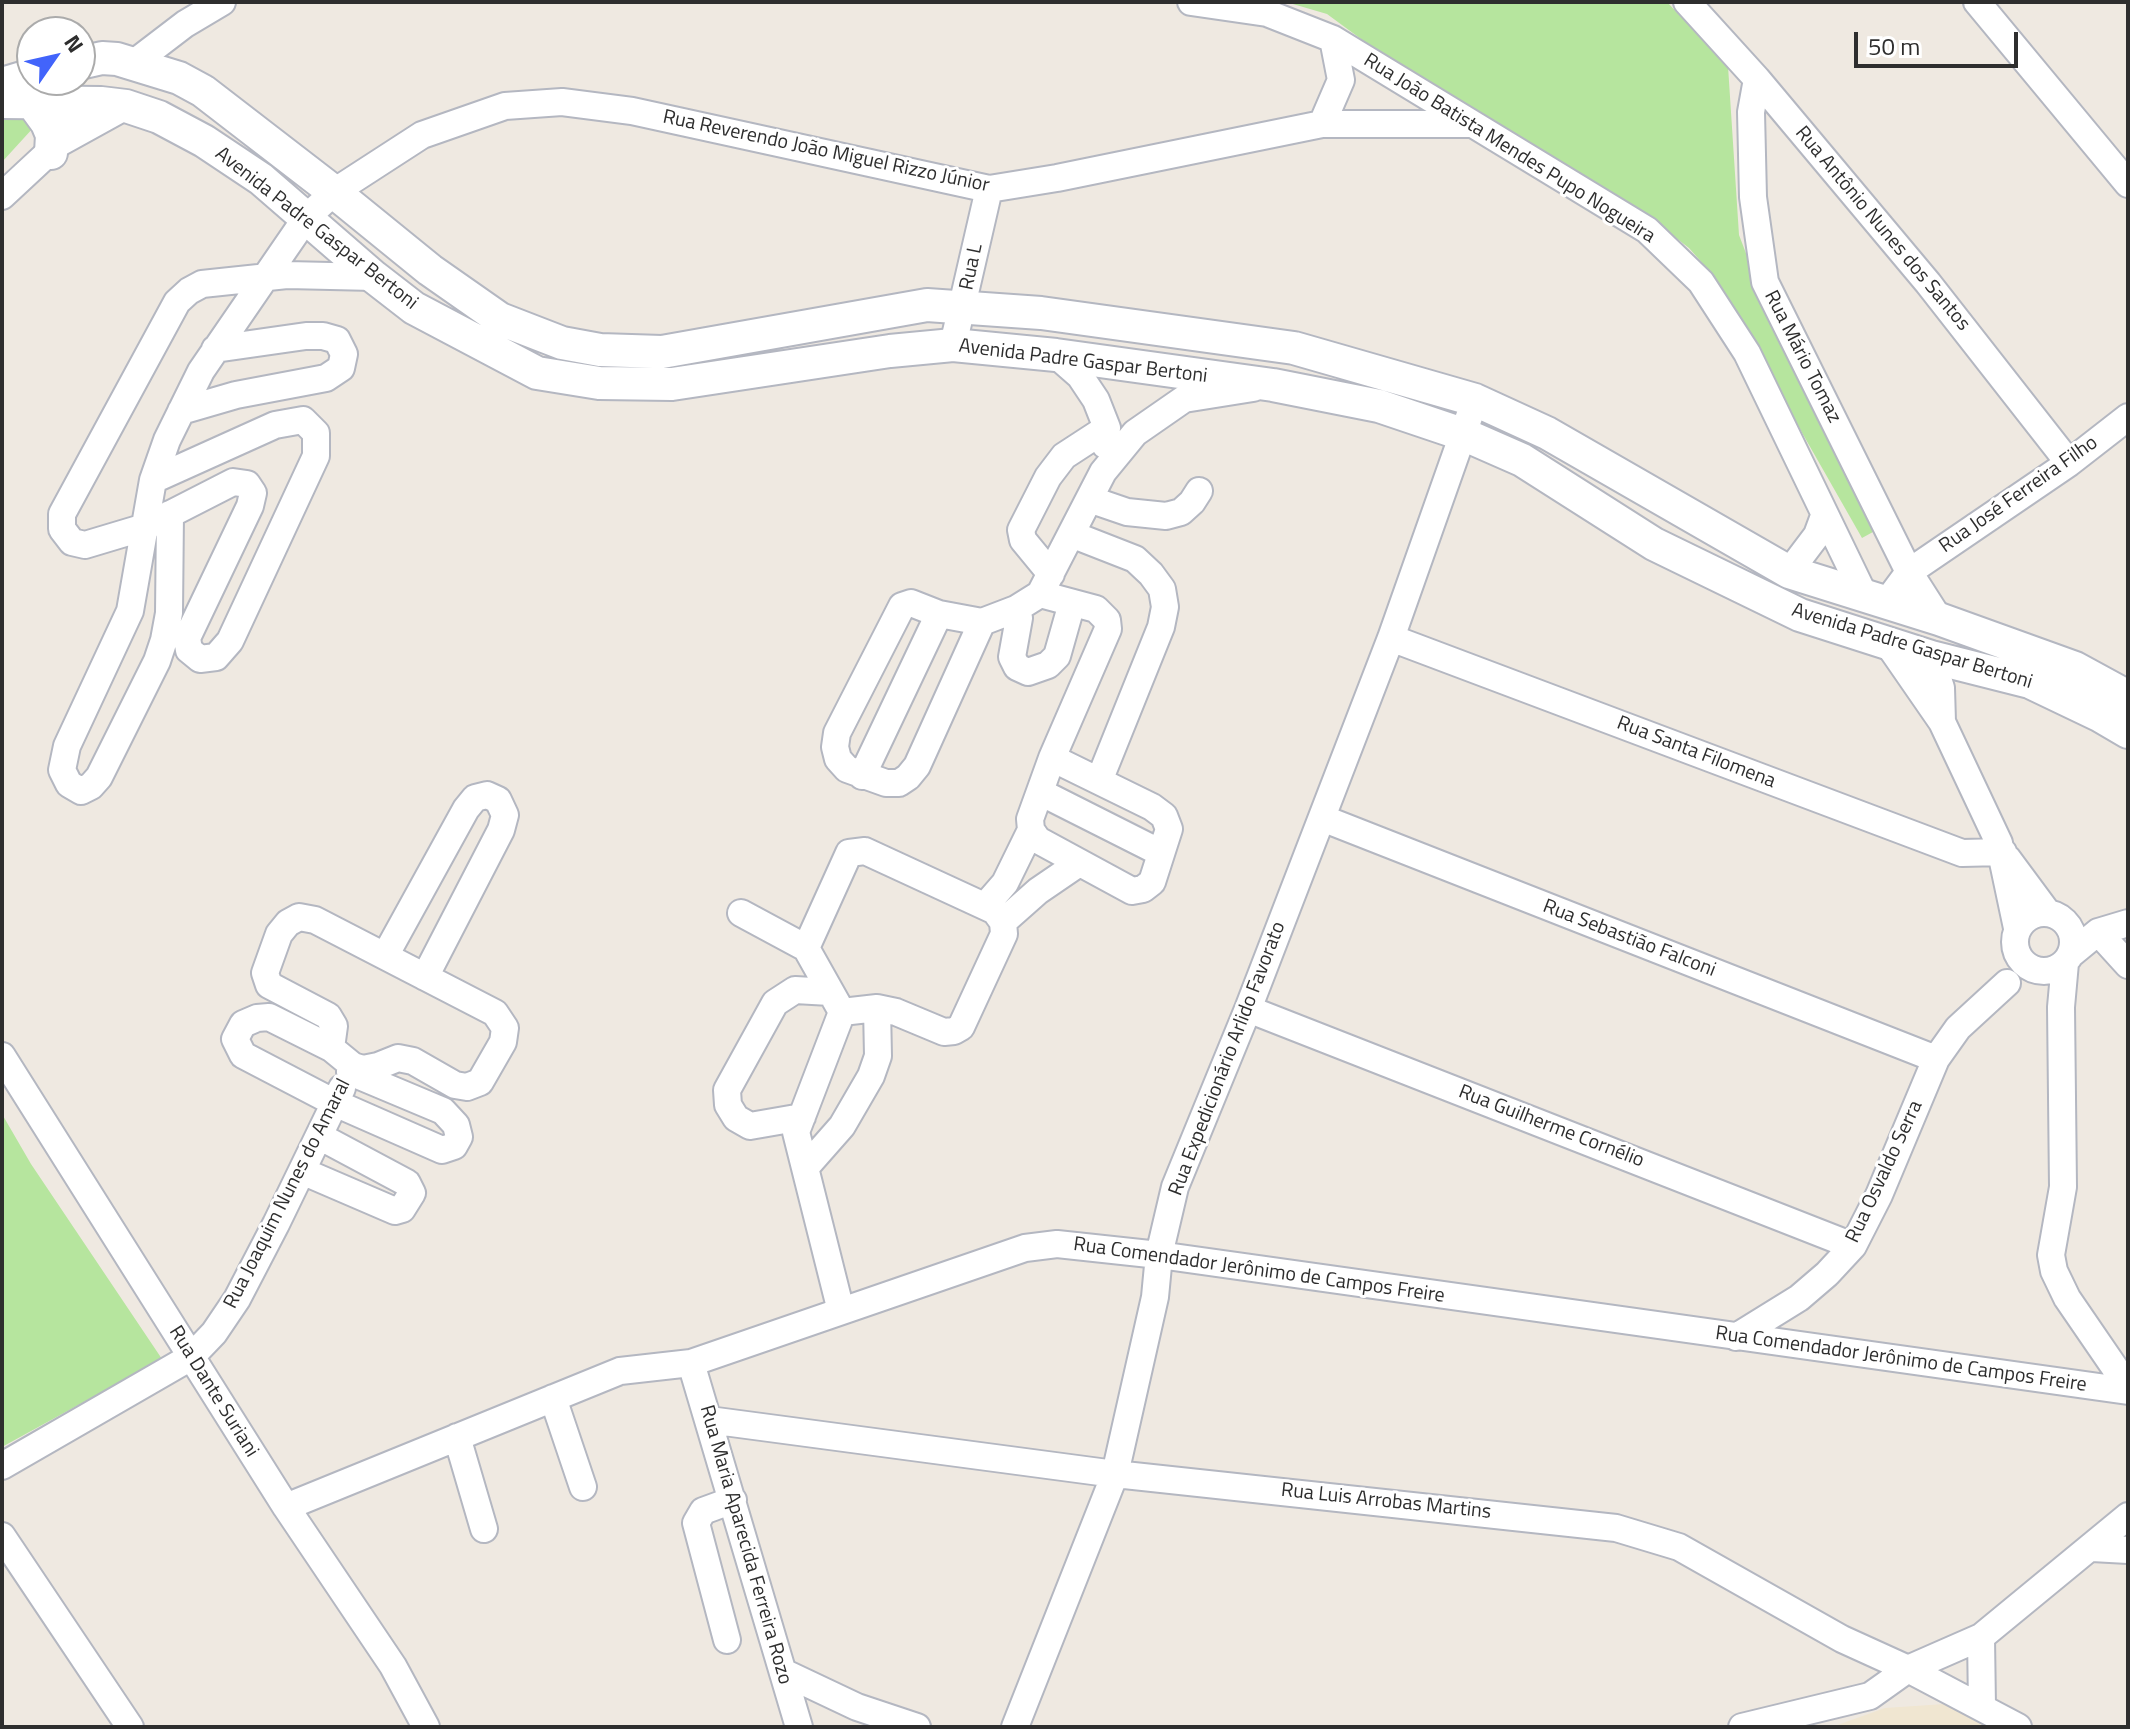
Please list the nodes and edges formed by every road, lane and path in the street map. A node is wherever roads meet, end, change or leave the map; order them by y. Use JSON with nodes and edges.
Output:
{"nodes":[{"id":1,"x":222,"y":2,"type":"edge"},
{"id":2,"x":1191,"y":2,"type":"edge"},
{"id":3,"x":1687,"y":2,"type":"edge"},
{"id":4,"x":1977,"y":2,"type":"edge"},
{"id":5,"x":1268,"y":8,"type":"edge"},
{"id":6,"x":1333,"y":39,"type":"junction"},
{"id":7,"x":96,"y":63,"type":"edge"},
{"id":8,"x":136,"y":64,"type":"junction"},
{"id":9,"x":1757,"y":79,"type":"junction"},
{"id":10,"x":96,"y":86,"type":"edge"},
{"id":11,"x":25,"y":96,"type":"edge"},
{"id":12,"x":74,"y":96,"type":"edge"},
{"id":13,"x":126,"y":106,"type":"junction"},
{"id":14,"x":1322,"y":124,"type":"junction"},
{"id":15,"x":1470,"y":124,"type":"junction"},
{"id":16,"x":55,"y":148,"type":"junction"},
{"id":17,"x":2128,"y":184,"type":"edge"},
{"id":18,"x":989,"y":189,"type":"junction"},
{"id":19,"x":334,"y":192,"type":"junction"},
{"id":20,"x":2,"y":196,"type":"edge"},
{"id":21,"x":306,"y":218,"type":"junction"},
{"id":22,"x":266,"y":277,"type":"junction"},
{"id":23,"x":374,"y":277,"type":"junction"},
{"id":24,"x":963,"y":306,"type":"junction"},
{"id":25,"x":953,"y":345,"type":"junction"},
{"id":26,"x":215,"y":349,"type":"junction"},
{"id":27,"x":1056,"y":355,"type":"junction"},
{"id":28,"x":1273,"y":385,"type":"junction"},
{"id":29,"x":1475,"y":400,"type":"junction"},
{"id":30,"x":181,"y":411,"type":"junction"},
{"id":31,"x":2128,"y":417,"type":"edge"},
{"id":32,"x":1107,"y":428,"type":"junction"},
{"id":33,"x":1465,"y":435,"type":"junction"},
{"id":34,"x":2069,"y":463,"type":"junction"},
{"id":35,"x":1103,"y":472,"type":"junction"},
{"id":36,"x":153,"y":480,"type":"junction"},
{"id":37,"x":1199,"y":491,"type":"dead end"},
{"id":38,"x":1089,"y":499,"type":"junction"},
{"id":39,"x":170,"y":514,"type":"junction"},
{"id":40,"x":1824,"y":516,"type":"junction"},
{"id":41,"x":145,"y":527,"type":"junction"},
{"id":42,"x":1071,"y":534,"type":"junction"},
{"id":43,"x":1789,"y":572,"type":"junction"},
{"id":44,"x":1909,"y":572,"type":"junction"},
{"id":45,"x":1046,"y":584,"type":"junction"},
{"id":46,"x":1875,"y":599,"type":"junction"},
{"id":47,"x":1072,"y":603,"type":"junction"},
{"id":48,"x":1016,"y":609,"type":"junction"},
{"id":49,"x":939,"y":614,"type":"junction"},
{"id":50,"x":1939,"y":619,"type":"junction"},
{"id":51,"x":982,"y":622,"type":"junction"},
{"id":52,"x":1391,"y":638,"type":"junction"},
{"id":53,"x":1886,"y":641,"type":"junction"},
{"id":54,"x":1931,"y":657,"type":"junction"},
{"id":55,"x":2128,"y":697,"type":"edge"},
{"id":56,"x":1942,"y":722,"type":"junction"},
{"id":57,"x":2128,"y":732,"type":"edge"},
{"id":58,"x":1052,"y":758,"type":"junction"},
{"id":59,"x":862,"y":776,"type":"junction"},
{"id":60,"x":1099,"y":781,"type":"junction"},
{"id":61,"x":1040,"y":792,"type":"junction"},
{"id":62,"x":1322,"y":818,"type":"junction"},
{"id":63,"x":1031,"y":830,"type":"junction"},
{"id":64,"x":2003,"y":852,"type":"junction"},
{"id":65,"x":1161,"y":853,"type":"junction"},
{"id":66,"x":1079,"y":863,"type":"junction"},
{"id":67,"x":741,"y":913,"type":"dead end"},
{"id":68,"x":994,"y":914,"type":"junction"},
{"id":69,"x":2058,"y":920,"type":"junction"},
{"id":70,"x":2128,"y":923,"type":"edge"},
{"id":71,"x":2098,"y":932,"type":"junction"},
{"id":72,"x":806,"y":948,"type":"junction"},
{"id":73,"x":385,"y":956,"type":"junction"},
{"id":74,"x":2041,"y":957,"type":"junction"},
{"id":75,"x":2128,"y":965,"type":"edge"},
{"id":76,"x":425,"y":977,"type":"junction"},
{"id":77,"x":836,"y":1002,"type":"junction"},
{"id":78,"x":877,"y":1008,"type":"junction"},
{"id":79,"x":1248,"y":1009,"type":"junction"},
{"id":80,"x":331,"y":1048,"type":"junction"},
{"id":81,"x":2,"y":1056,"type":"edge"},
{"id":82,"x":1936,"y":1059,"type":"junction"},
{"id":83,"x":351,"y":1069,"type":"junction"},
{"id":84,"x":335,"y":1103,"type":"junction"},
{"id":85,"x":802,"y":1117,"type":"junction"},
{"id":86,"x":319,"y":1136,"type":"junction"},
{"id":87,"x":805,"y":1168,"type":"junction"},
{"id":88,"x":302,"y":1171,"type":"junction"},
{"id":89,"x":1853,"y":1246,"type":"junction"},
{"id":90,"x":1159,"y":1255,"type":"junction"},
{"id":91,"x":841,"y":1311,"type":"junction"},
{"id":92,"x":1736,"y":1337,"type":"junction"},
{"id":93,"x":191,"y":1357,"type":"junction"},
{"id":94,"x":691,"y":1363,"type":"junction"},
{"id":95,"x":2128,"y":1389,"type":"edge"},
{"id":96,"x":553,"y":1398,"type":"junction"},
{"id":97,"x":709,"y":1420,"type":"junction"},
{"id":98,"x":457,"y":1437,"type":"junction"},
{"id":99,"x":2,"y":1466,"type":"edge"},
{"id":100,"x":1115,"y":1474,"type":"junction"},
{"id":101,"x":583,"y":1487,"type":"dead end"},
{"id":102,"x":733,"y":1500,"type":"junction"},
{"id":103,"x":286,"y":1507,"type":"junction"},
{"id":104,"x":2128,"y":1516,"type":"edge"},
{"id":105,"x":484,"y":1529,"type":"dead end"},
{"id":106,"x":2,"y":1536,"type":"edge"},
{"id":107,"x":2092,"y":1548,"type":"junction"},
{"id":108,"x":2128,"y":1550,"type":"edge"},
{"id":109,"x":1981,"y":1637,"type":"junction"},
{"id":110,"x":727,"y":1640,"type":"dead end"},
{"id":111,"x":1908,"y":1669,"type":"junction"},
{"id":112,"x":783,"y":1672,"type":"junction"},
{"id":113,"x":1982,"y":1707,"type":"junction"},
{"id":114,"x":130,"y":1727,"type":"edge"},
{"id":115,"x":426,"y":1727,"type":"edge"},
{"id":116,"x":799,"y":1727,"type":"edge"},
{"id":117,"x":917,"y":1727,"type":"edge"},
{"id":118,"x":1015,"y":1727,"type":"edge"},
{"id":119,"x":1742,"y":1727,"type":"edge"},
{"id":120,"x":2018,"y":1727,"type":"edge"}],
"edges":[{"from":1,"to":8,"type":"street"},
{"from":2,"to":5,"type":"street","name":"Rua João Batista Mendes Pupo Nogueira"},
{"from":3,"to":9,"type":"street","name":"Rua Antônio Nunes dos Santos"},
{"from":4,"to":17,"type":"street"},
{"from":5,"to":6,"type":"street","name":"Rua João Batista Mendes Pupo Nogueira"},
{"from":6,"to":14,"type":"street"},
{"from":6,"to":15,"type":"street","name":"Rua João Batista Mendes Pupo Nogueira"},
{"from":7,"to":8,"type":"street","name":"Avenida Padre Gaspar Bertoni"},
{"from":8,"to":13,"type":"street"},
{"from":8,"to":19,"type":"street","name":"Avenida Padre Gaspar Bertoni"},
{"from":9,"to":34,"type":"street","name":"Rua Antônio Nunes dos Santos"},
{"from":9,"to":44,"type":"street","name":"Rua Mário Tomaz"},
{"from":10,"to":13,"type":"street","name":"Avenida Padre Gaspar Bertoni"},
{"from":11,"to":16,"type":"street"},
{"from":12,"to":16,"type":"street"},
{"from":13,"to":16,"type":"street"},
{"from":13,"to":21,"type":"street","name":"Avenida Padre Gaspar Bertoni"},
{"from":14,"to":15,"type":"street","name":"Rua Reverendo João Miguel Rizzo Júnior"},
{"from":14,"to":18,"type":"street","name":"Rua Reverendo João Miguel Rizzo Júnior"},
{"from":15,"to":40,"type":"street","name":"Rua João Batista Mendes Pupo Nogueira"},
{"from":16,"to":20,"type":"street"},
{"from":18,"to":19,"type":"street","name":"Rua Reverendo João Miguel Rizzo Júnior"},
{"from":18,"to":24,"type":"street","name":"Rua L"},
{"from":19,"to":21,"type":"street","name":"Rua Reverendo João Miguel Rizzo Júnior"},
{"from":19,"to":24,"type":"street","name":"Avenida Padre Gaspar Bertoni"},
{"from":21,"to":22,"type":"street","name":"Rua Reverendo João Miguel Rizzo Júnior"},
{"from":21,"to":23,"type":"street","name":"Avenida Padre Gaspar Bertoni"},
{"from":22,"to":23,"type":"street"},
{"from":22,"to":26,"type":"street","name":"Rua Reverendo João Miguel Rizzo Júnior"},
{"from":22,"to":41,"type":"street"},
{"from":23,"to":25,"type":"street","name":"Avenida Padre Gaspar Bertoni"},
{"from":24,"to":25,"type":"street","name":"Rua L"},
{"from":24,"to":29,"type":"street","name":"Avenida Padre Gaspar Bertoni"},
{"from":25,"to":27,"type":"street","name":"Avenida Padre Gaspar Bertoni"},
{"from":26,"to":30,"type":"street","name":"Rua Reverendo João Miguel Rizzo Júnior"},
{"from":26,"to":30,"type":"street"},
{"from":27,"to":28,"type":"street","name":"Avenida Padre Gaspar Bertoni"},
{"from":27,"to":32,"type":"street"},
{"from":28,"to":33,"type":"street","name":"Avenida Padre Gaspar Bertoni"},
{"from":28,"to":35,"type":"street"},
{"from":29,"to":33,"type":"street","name":"Rua Expedicionário Arlido Favorato"},
{"from":29,"to":43,"type":"street","name":"Avenida Padre Gaspar Bertoni"},
{"from":30,"to":36,"type":"street","name":"Rua Reverendo João Miguel Rizzo Júnior"},
{"from":31,"to":34,"type":"street","name":"Rua José Ferreira Filho"},
{"from":32,"to":35,"type":"street"},
{"from":32,"to":45,"type":"street"},
{"from":33,"to":52,"type":"street","name":"Rua Expedicionário Arlido Favorato"},
{"from":33,"to":53,"type":"street","name":"Avenida Padre Gaspar Bertoni"},
{"from":34,"to":44,"type":"street","name":"Rua José Ferreira Filho"},
{"from":35,"to":38,"type":"street"},
{"from":36,"to":39,"type":"street"},
{"from":36,"to":41,"type":"street","name":"Rua Reverendo João Miguel Rizzo Júnior"},
{"from":37,"to":38,"type":"street"},
{"from":38,"to":42,"type":"street"},
{"from":39,"to":41,"type":"street"},
{"from":39,"to":41,"type":"street","name":"Rua Reverendo João Miguel Rizzo Júnior"},
{"from":40,"to":43,"type":"street"},
{"from":40,"to":46,"type":"street","name":"Rua João Batista Mendes Pupo Nogueira"},
{"from":42,"to":45,"type":"street"},
{"from":42,"to":60,"type":"street"},
{"from":43,"to":46,"type":"street","name":"Avenida Padre Gaspar Bertoni"},
{"from":44,"to":46,"type":"street"},
{"from":44,"to":50,"type":"street","name":"Rua Mário Tomaz"},
{"from":45,"to":47,"type":"street"},
{"from":45,"to":48,"type":"street"},
{"from":46,"to":50,"type":"street","name":"Avenida Padre Gaspar Bertoni"},
{"from":46,"to":53,"type":"street"},
{"from":47,"to":48,"type":"street"},
{"from":47,"to":58,"type":"street"},
{"from":48,"to":51,"type":"street"},
{"from":49,"to":51,"type":"street"},
{"from":49,"to":59,"type":"street"},
{"from":49,"to":59,"type":"street"},
{"from":50,"to":54,"type":"street"},
{"from":50,"to":55,"type":"street","name":"Avenida Padre Gaspar Bertoni"},
{"from":51,"to":59,"type":"street"},
{"from":52,"to":62,"type":"street","name":"Rua Expedicionário Arlido Favorato"},
{"from":52,"to":64,"type":"street","name":"Rua Santa Filomena"},
{"from":53,"to":54,"type":"street","name":"Avenida Padre Gaspar Bertoni"},
{"from":53,"to":56,"type":"street"},
{"from":54,"to":56,"type":"street"},
{"from":54,"to":57,"type":"street","name":"Avenida Padre Gaspar Bertoni"},
{"from":56,"to":64,"type":"street"},
{"from":58,"to":60,"type":"street"},
{"from":58,"to":61,"type":"street"},
{"from":60,"to":65,"type":"street"},
{"from":61,"to":63,"type":"street"},
{"from":61,"to":65,"type":"street"},
{"from":62,"to":79,"type":"street","name":"Rua Expedicionário Arlido Favorato"},
{"from":62,"to":82,"type":"street","name":"Rua Sebastião Falconi"},
{"from":63,"to":66,"type":"street"},
{"from":63,"to":68,"type":"street"},
{"from":64,"to":69,"type":"street"},
{"from":64,"to":74,"type":"street"},
{"from":65,"to":66,"type":"street"},
{"from":66,"to":68,"type":"street"},
{"from":67,"to":72,"type":"street"},
{"from":68,"to":72,"type":"street"},
{"from":68,"to":78,"type":"street"},
{"from":69,"to":71,"type":"street"},
{"from":69,"to":74,"type":"street"},
{"from":69,"to":74,"type":"street"},
{"from":70,"to":71,"type":"street"},
{"from":71,"to":74,"type":"street"},
{"from":71,"to":75,"type":"street"},
{"from":72,"to":77,"type":"street"},
{"from":73,"to":76,"type":"street"},
{"from":73,"to":76,"type":"street"},
{"from":73,"to":80,"type":"street"},
{"from":74,"to":82,"type":"street","name":"Rua Osvaldo Serra"},
{"from":74,"to":95,"type":"street"},
{"from":76,"to":83,"type":"street"},
{"from":77,"to":78,"type":"street"},
{"from":77,"to":85,"type":"street"},
{"from":77,"to":85,"type":"street"},
{"from":78,"to":87,"type":"street"},
{"from":79,"to":89,"type":"street","name":"Rua Guilherme Cornélio"},
{"from":79,"to":90,"type":"street","name":"Rua Expedicionário Arlido Favorato"},
{"from":80,"to":83,"type":"street"},
{"from":80,"to":84,"type":"street"},
{"from":81,"to":93,"type":"street","name":"Rua Dante Suriani"},
{"from":82,"to":89,"type":"street","name":"Rua Osvaldo Serra"},
{"from":83,"to":84,"type":"street","name":"Rua Joaquim Nunes do Amaral"},
{"from":83,"to":84,"type":"street"},
{"from":84,"to":86,"type":"street","name":"Rua Joaquim Nunes do Amaral"},
{"from":85,"to":87,"type":"street"},
{"from":86,"to":88,"type":"street","name":"Rua Joaquim Nunes do Amaral"},
{"from":86,"to":88,"type":"street"},
{"from":87,"to":91,"type":"street"},
{"from":88,"to":93,"type":"street","name":"Rua Joaquim Nunes do Amaral"},
{"from":89,"to":92,"type":"street","name":"Rua Osvaldo Serra"},
{"from":90,"to":91,"type":"street","name":"Rua Comendador Jerônimo de Campos Freire"},
{"from":90,"to":92,"type":"street","name":"Rua Comendador Jerônimo de Campos Freire"},
{"from":90,"to":100,"type":"street","name":"Rua Expedicionário Arlido Favorato"},
{"from":91,"to":94,"type":"street","name":"Rua Comendador Jerônimo de Campos Freire"},
{"from":92,"to":95,"type":"street","name":"Rua Comendador Jerônimo de Campos Freire"},
{"from":93,"to":99,"type":"street","name":"Rua Joaquim Nunes do Amaral"},
{"from":93,"to":103,"type":"street","name":"Rua Dante Suriani"},
{"from":94,"to":96,"type":"street","name":"Rua Comendador Jerônimo de Campos Freire"},
{"from":94,"to":97,"type":"street","name":"Rua Maria Aparecida Ferreira Rozo"},
{"from":96,"to":98,"type":"street","name":"Rua Comendador Jerônimo de Campos Freire"},
{"from":96,"to":101,"type":"street"},
{"from":97,"to":100,"type":"street","name":"Rua Luis Arrobas Martins"},
{"from":97,"to":102,"type":"street","name":"Rua Maria Aparecida Ferreira Rozo"},
{"from":98,"to":103,"type":"street","name":"Rua Comendador Jerônimo de Campos Freire"},
{"from":98,"to":105,"type":"street"},
{"from":100,"to":111,"type":"street","name":"Rua Luis Arrobas Martins"},
{"from":100,"to":118,"type":"street","name":"Rua Expedicionário Arlido Favorato"},
{"from":102,"to":110,"type":"street"},
{"from":102,"to":112,"type":"street","name":"Rua Maria Aparecida Ferreira Rozo"},
{"from":103,"to":115,"type":"street","name":"Rua Dante Suriani"},
{"from":104,"to":107,"type":"street"},
{"from":106,"to":114,"type":"street"},
{"from":107,"to":108,"type":"street"},
{"from":107,"to":109,"type":"street"},
{"from":109,"to":111,"type":"street"},
{"from":109,"to":113,"type":"street"},
{"from":111,"to":113,"type":"street","name":"Rua Luis Arrobas Martins"},
{"from":111,"to":119,"type":"street"},
{"from":112,"to":116,"type":"street","name":"Rua Maria Aparecida Ferreira Rozo"},
{"from":112,"to":117,"type":"street"},
{"from":113,"to":120,"type":"street","name":"Rua Luis Arrobas Martins"}]}
